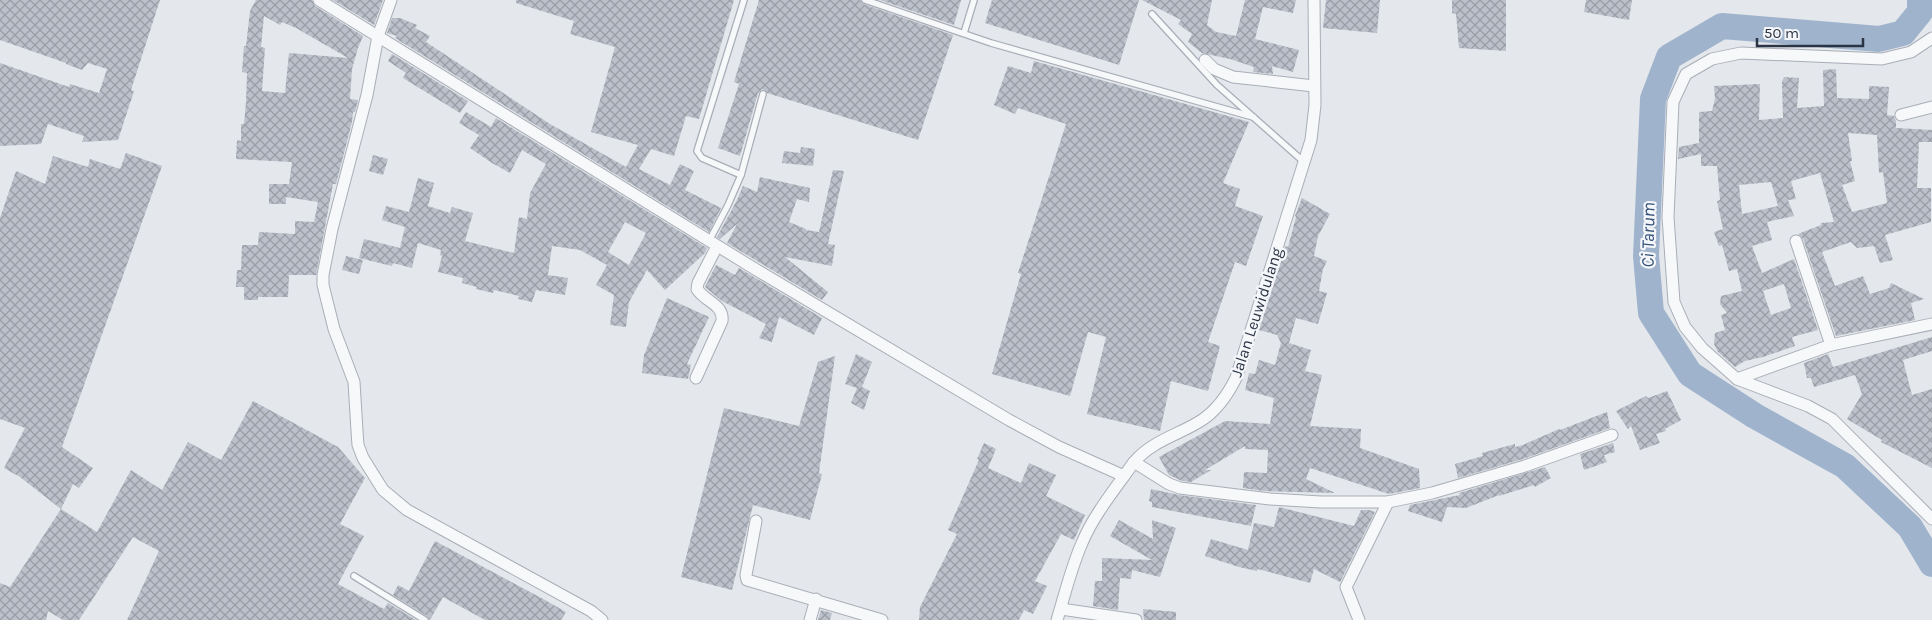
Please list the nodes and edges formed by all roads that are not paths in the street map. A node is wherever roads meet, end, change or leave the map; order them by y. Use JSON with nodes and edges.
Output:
{"nodes":[{"id":1,"x":319,"y":0,"type":"edge"},
{"id":2,"x":391,"y":0,"type":"edge"},
{"id":3,"x":744,"y":0,"type":"edge"},
{"id":4,"x":864,"y":0,"type":"edge"},
{"id":5,"x":974,"y":0,"type":"edge"},
{"id":6,"x":1314,"y":0,"type":"edge"},
{"id":7,"x":1152,"y":14,"type":"dead end"},
{"id":8,"x":964,"y":33,"type":"junction"},
{"id":9,"x":1932,"y":38,"type":"edge"},
{"id":10,"x":386,"y":42,"type":"junction"},
{"id":11,"x":1205,"y":60,"type":"dead end"},
{"id":12,"x":1314,"y":86,"type":"junction"},
{"id":13,"x":763,"y":94,"type":"dead end"},
{"id":14,"x":1932,"y":107,"type":"edge"},
{"id":15,"x":1901,"y":115,"type":"dead end"},
{"id":16,"x":1253,"y":118,"type":"junction"},
{"id":17,"x":1304,"y":162,"type":"junction"},
{"id":18,"x":741,"y":174,"type":"junction"},
{"id":19,"x":1796,"y":242,"type":"dead end"},
{"id":20,"x":713,"y":243,"type":"junction"},
{"id":21,"x":1932,"y":324,"type":"edge"},
{"id":22,"x":1831,"y":345,"type":"junction"},
{"id":23,"x":696,"y":378,"type":"dead end"},
{"id":24,"x":1736,"y":379,"type":"junction"},
{"id":25,"x":1612,"y":435,"type":"dead end"},
{"id":26,"x":1134,"y":462,"type":"junction"},
{"id":27,"x":1124,"y":476,"type":"junction"},
{"id":28,"x":1388,"y":502,"type":"junction"},
{"id":29,"x":1932,"y":519,"type":"edge"},
{"id":30,"x":756,"y":521,"type":"dead end"},
{"id":31,"x":354,"y":576,"type":"dead end"},
{"id":32,"x":816,"y":599,"type":"junction"},
{"id":33,"x":1059,"y":614,"type":"edge"},
{"id":34,"x":425,"y":620,"type":"edge"},
{"id":35,"x":602,"y":620,"type":"edge"},
{"id":36,"x":810,"y":620,"type":"edge"},
{"id":37,"x":882,"y":620,"type":"edge"},
{"id":38,"x":1136,"y":620,"type":"edge"},
{"id":39,"x":1359,"y":620,"type":"edge"}],
"edges":[{"from":1,"to":10,"type":"street"},
{"from":2,"to":10,"type":"street"},
{"from":3,"to":18,"type":"lane"},
{"from":4,"to":8,"type":"lane"},
{"from":5,"to":8,"type":"lane"},
{"from":6,"to":12,"type":"street","name":"Jalan Leuwidulang"},
{"from":7,"to":16,"type":"lane"},
{"from":8,"to":16,"type":"lane"},
{"from":9,"to":24,"type":"street"},
{"from":10,"to":20,"type":"street"},
{"from":10,"to":35,"type":"street"},
{"from":11,"to":12,"type":"street"},
{"from":12,"to":17,"type":"street","name":"Jalan Leuwidulang"},
{"from":13,"to":18,"type":"lane"},
{"from":14,"to":15,"type":"street"},
{"from":16,"to":17,"type":"lane"},
{"from":17,"to":26,"type":"street","name":"Jalan Leuwidulang"},
{"from":18,"to":20,"type":"lane"},
{"from":19,"to":22,"type":"street"},
{"from":20,"to":23,"type":"street"},
{"from":20,"to":27,"type":"street"},
{"from":21,"to":22,"type":"street"},
{"from":22,"to":24,"type":"street"},
{"from":24,"to":29,"type":"street"},
{"from":25,"to":28,"type":"street"},
{"from":26,"to":27,"type":"street","name":"Jalan Leuwidulang"},
{"from":26,"to":28,"type":"street"},
{"from":27,"to":33,"type":"street","name":"Jalan Leuwidulang"},
{"from":28,"to":39,"type":"street"},
{"from":30,"to":32,"type":"street"},
{"from":31,"to":34,"type":"lane"},
{"from":32,"to":36,"type":"street"},
{"from":32,"to":37,"type":"street"},
{"from":33,"to":38,"type":"street"}]}
